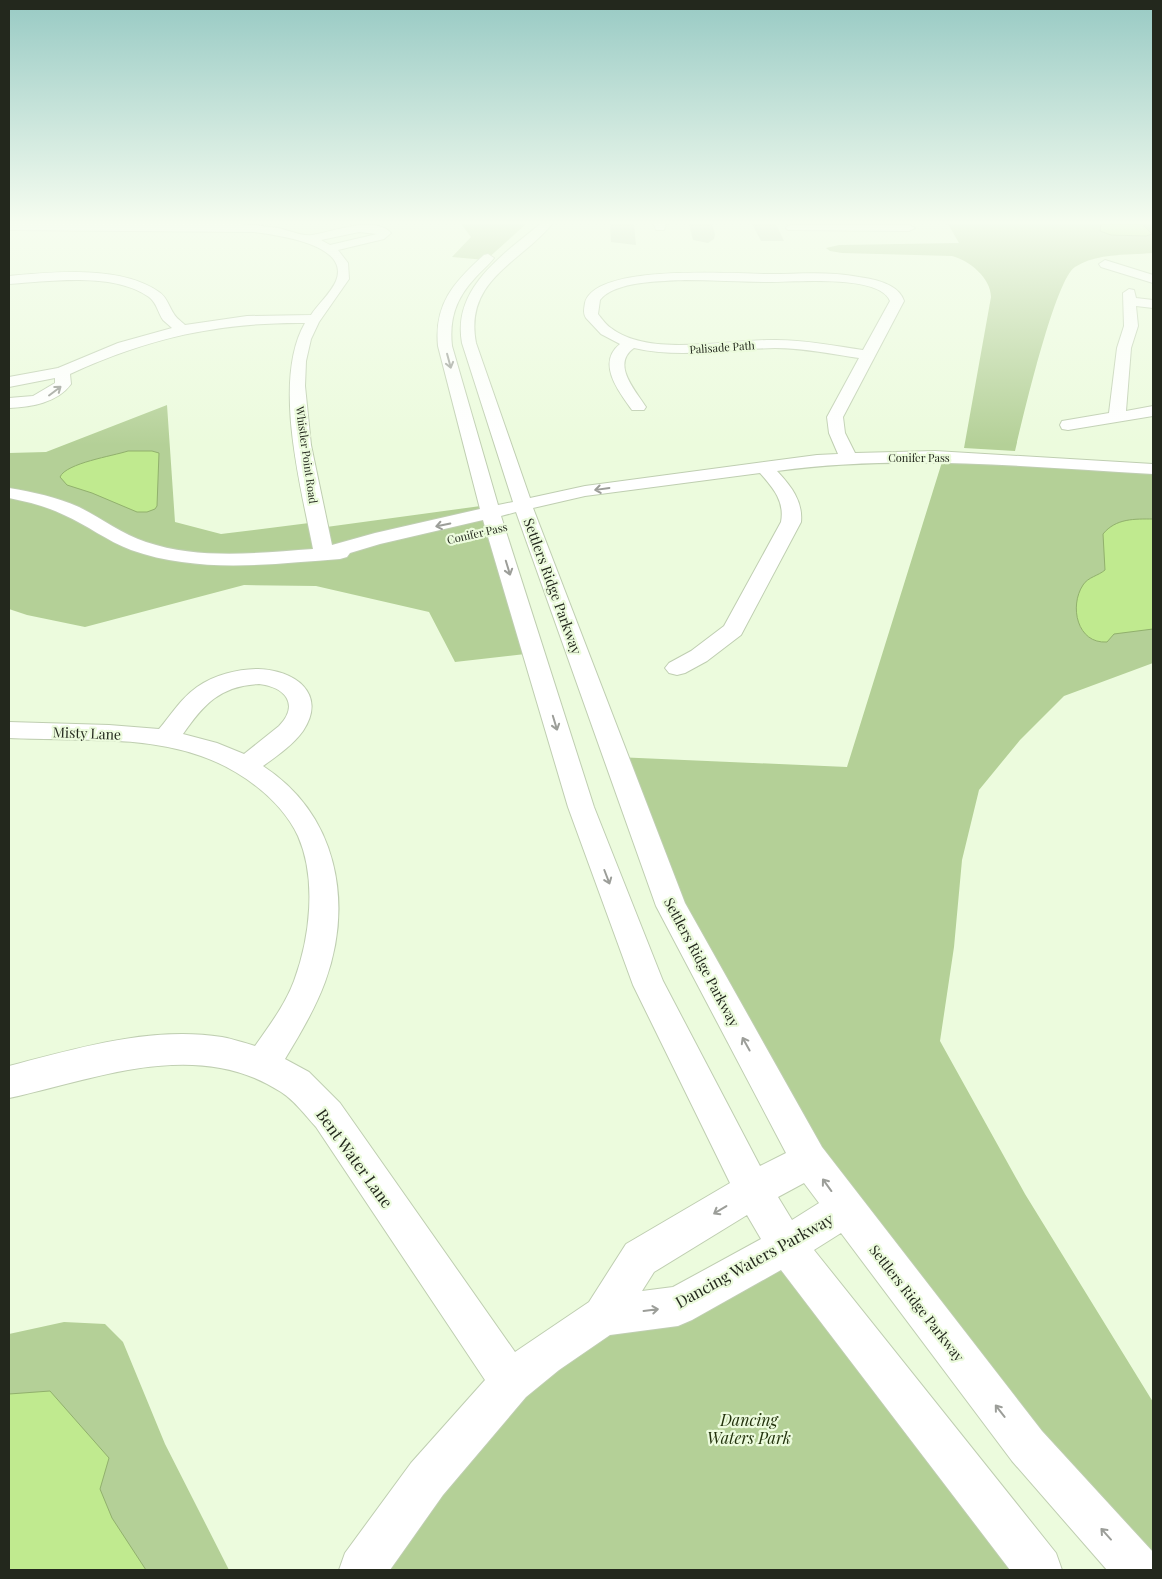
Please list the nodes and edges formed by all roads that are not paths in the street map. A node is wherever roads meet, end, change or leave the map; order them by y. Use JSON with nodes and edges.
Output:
{"nodes":[{"id":1,"x":157,"y":298,"type":"edge"},
{"id":2,"x":329,"y":298,"type":"edge"},
{"id":3,"x":451,"y":298,"type":"edge"},
{"id":4,"x":474,"y":298,"type":"edge"},
{"id":5,"x":594,"y":298,"type":"edge"},
{"id":6,"x":896,"y":298,"type":"edge"},
{"id":7,"x":1129,"y":298,"type":"edge"},
{"id":8,"x":1131,"y":298,"type":"edge"},
{"id":9,"x":1153,"y":304,"type":"edge"},
{"id":10,"x":313,"y":319,"type":"junction"},
{"id":11,"x":180,"y":328,"type":"junction"},
{"id":12,"x":632,"y":342,"type":"junction"},
{"id":13,"x":867,"y":355,"type":"junction"},
{"id":14,"x":62,"y":372,"type":"junction"},
{"id":15,"x":9,"y":382,"type":"edge"},
{"id":16,"x":9,"y":403,"type":"edge"},
{"id":17,"x":638,"y":407,"type":"dead end"},
{"id":18,"x":1118,"y":411,"type":"junction"},
{"id":19,"x":1153,"y":411,"type":"edge"},
{"id":20,"x":1068,"y":425,"type":"dead end"},
{"id":21,"x":850,"y":458,"type":"junction"},
{"id":22,"x":764,"y":467,"type":"junction"},
{"id":23,"x":1153,"y":469,"type":"edge"},
{"id":24,"x":9,"y":493,"type":"edge"},
{"id":25,"x":526,"y":513,"type":"junction"},
{"id":26,"x":493,"y":521,"type":"junction"},
{"id":27,"x":324,"y":554,"type":"junction"},
{"id":28,"x":677,"y":668,"type":"dead end"},
{"id":29,"x":9,"y":730,"type":"edge"},
{"id":30,"x":166,"y":738,"type":"junction"},
{"id":31,"x":246,"y":766,"type":"junction"},
{"id":32,"x":263,"y":1064,"type":"junction"},
{"id":33,"x":9,"y":1082,"type":"edge"},
{"id":34,"x":809,"y":1160,"type":"junction"},
{"id":35,"x":753,"y":1190,"type":"junction"},
{"id":36,"x":844,"y":1209,"type":"junction"},
{"id":37,"x":786,"y":1246,"type":"junction"},
{"id":38,"x":603,"y":1316,"type":"junction"},
{"id":39,"x":511,"y":1382,"type":"junction"},
{"id":40,"x":362,"y":1570,"type":"edge"},
{"id":41,"x":1039,"y":1570,"type":"edge"},
{"id":42,"x":1138,"y":1570,"type":"edge"}],
"edges":[{"from":1,"to":11,"type":"street"},
{"from":2,"to":10,"type":"street","name":"Whistler Point Road"},
{"from":3,"to":26,"type":"street","one_way":true},
{"from":4,"to":25,"type":"street","name":"Settlers Ridge Parkway"},
{"from":5,"to":12,"type":"street","name":"Palisade Path"},
{"from":6,"to":13,"type":"street","name":"Palisade Path"},
{"from":7,"to":18,"type":"street"},
{"from":8,"to":9,"type":"street"},
{"from":10,"to":11,"type":"street"},
{"from":10,"to":27,"type":"street","name":"Whistler Point Road"},
{"from":11,"to":14,"type":"street"},
{"from":12,"to":13,"type":"street","name":"Palisade Path"},
{"from":12,"to":17,"type":"street"},
{"from":13,"to":21,"type":"street","name":"Palisade Path"},
{"from":14,"to":15,"type":"street"},
{"from":16,"to":14,"type":"street","one_way":true},
{"from":18,"to":19,"type":"street"},
{"from":18,"to":20,"type":"street"},
{"from":21,"to":22,"type":"street","name":"Conifer Pass"},
{"from":21,"to":23,"type":"street","name":"Conifer Pass"},
{"from":22,"to":25,"type":"street","name":"Conifer Pass"},
{"from":22,"to":28,"type":"street"},
{"from":24,"to":27,"type":"street","name":"Conifer Pass"},
{"from":25,"to":26,"type":"street","name":"Conifer Pass"},
{"from":34,"to":25,"type":"street","name":"Settlers Ridge Parkway","one_way":true},
{"from":26,"to":27,"type":"street","name":"Conifer Pass"},
{"from":26,"to":35,"type":"street","one_way":true},
{"from":29,"to":30,"type":"street","name":"Misty Lane"},
{"from":30,"to":31,"type":"street","name":"Misty Lane"},
{"from":30,"to":31,"type":"street"},
{"from":31,"to":32,"type":"street","name":"Misty Lane"},
{"from":32,"to":33,"type":"street","name":"Bent Water Lane"},
{"from":32,"to":39,"type":"street","name":"Bent Water Lane"},
{"from":34,"to":35,"type":"street","name":"Dancing Waters Parkway"},
{"from":36,"to":34,"type":"street","name":"Settlers Ridge Parkway","one_way":true},
{"from":35,"to":37,"type":"street"},
{"from":35,"to":38,"type":"street","name":"Dancing Waters Parkway","one_way":true},
{"from":36,"to":37,"type":"street","name":"Dancing Waters Parkway"},
{"from":42,"to":36,"type":"street","name":"Settlers Ridge Parkway","one_way":true},
{"from":38,"to":37,"type":"street","name":"Dancing Waters Parkway","one_way":true},
{"from":37,"to":41,"type":"street"},
{"from":38,"to":39,"type":"street","name":"Dancing Waters Parkway"},
{"from":39,"to":40,"type":"street","name":"Dancing Waters Parkway"}]}
